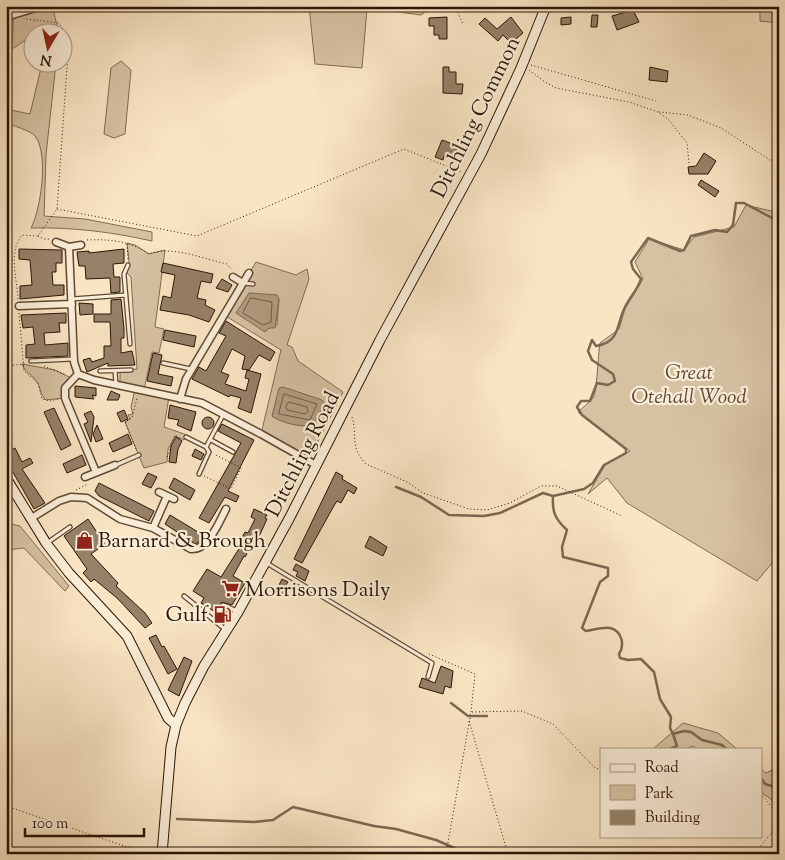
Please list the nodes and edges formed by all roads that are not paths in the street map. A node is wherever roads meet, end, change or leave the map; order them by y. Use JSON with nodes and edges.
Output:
{"nodes":[{"id":1,"x":42,"y":6,"type":"edge"},
{"id":2,"x":546,"y":6,"type":"edge"},
{"id":3,"x":6,"y":17,"type":"edge"},
{"id":4,"x":447,"y":216,"type":"joint"},
{"id":5,"x":54,"y":240,"type":"road end"},
{"id":6,"x":83,"y":242,"type":"road end"},
{"id":7,"x":69,"y":247,"type":"junction"},
{"id":8,"x":128,"y":265,"type":"road end"},
{"id":9,"x":249,"y":273,"type":"dead end"},
{"id":10,"x":233,"y":277,"type":"road end"},
{"id":11,"x":243,"y":283,"type":"junction"},
{"id":12,"x":253,"y":284,"type":"dead end"},
{"id":13,"x":126,"y":295,"type":"junction"},
{"id":14,"x":72,"y":302,"type":"junction"},
{"id":15,"x":19,"y":306,"type":"road end"},
{"id":16,"x":130,"y":344,"type":"dead end"},
{"id":17,"x":74,"y":359,"type":"junction"},
{"id":18,"x":30,"y":363,"type":"road end"},
{"id":19,"x":163,"y":363,"type":"dead end"},
{"id":20,"x":192,"y":369,"type":"junction"},
{"id":21,"x":131,"y":370,"type":"dead end"},
{"id":22,"x":100,"y":371,"type":"dead end"},
{"id":23,"x":116,"y":371,"type":"junction"},
{"id":24,"x":76,"y":377,"type":"junction"},
{"id":25,"x":116,"y":384,"type":"junction"},
{"id":26,"x":180,"y":399,"type":"junction"},
{"id":27,"x":224,"y":415,"type":"junction"},
{"id":28,"x":188,"y":438,"type":"road end"},
{"id":29,"x":211,"y":440,"type":"junction"},
{"id":30,"x":206,"y":447,"type":"junction"},
{"id":31,"x":233,"y":452,"type":"dead end"},
{"id":32,"x":139,"y":455,"type":"road end"},
{"id":33,"x":115,"y":465,"type":"joint"},
{"id":34,"x":316,"y":465,"type":"junction"},
{"id":35,"x":96,"y":472,"type":"junction"},
{"id":36,"x":199,"y":474,"type":"road end"},
{"id":37,"x":85,"y":477,"type":"road end"},
{"id":38,"x":6,"y":478,"type":"edge"},
{"id":39,"x":159,"y":492,"type":"dead end"},
{"id":40,"x":167,"y":496,"type":"junction"},
{"id":41,"x":174,"y":499,"type":"dead end"},
{"id":42,"x":226,"y":509,"type":"dead end"},
{"id":43,"x":30,"y":519,"type":"junction"},
{"id":44,"x":70,"y":527,"type":"dead end"},
{"id":45,"x":154,"y":528,"type":"junction"},
{"id":46,"x":46,"y":543,"type":"junction"},
{"id":47,"x":265,"y":562,"type":"junction"},
{"id":48,"x":184,"y":596,"type":"dead end"},
{"id":49,"x":238,"y":612,"type":"junction"},
{"id":50,"x":214,"y":619,"type":"junction"},
{"id":51,"x":226,"y":630,"type":"junction"},
{"id":52,"x":428,"y":677,"type":"dead end"},
{"id":53,"x":176,"y":725,"type":"junction"},
{"id":54,"x":162,"y":854,"type":"edge"}],
"edges":[{"from":1,"to":3,"type":"street"},
{"from":2,"to":4,"type":"main road","name":"Ditchling Common"},
{"from":4,"to":34,"type":"main road","name":"Ditchling Road"},
{"from":5,"to":7,"type":"street"},
{"from":6,"to":7,"type":"street"},
{"from":7,"to":14,"type":"street"},
{"from":8,"to":13,"type":"lane"},
{"from":9,"to":11,"type":"street"},
{"from":10,"to":11,"type":"street"},
{"from":11,"to":12,"type":"lane"},
{"from":11,"to":20,"type":"street"},
{"from":13,"to":14,"type":"lane"},
{"from":13,"to":16,"type":"lane"},
{"from":14,"to":15,"type":"street"},
{"from":14,"to":17,"type":"street"},
{"from":17,"to":18,"type":"lane"},
{"from":17,"to":24,"type":"street"},
{"from":19,"to":20,"type":"lane"},
{"from":20,"to":26,"type":"street"},
{"from":21,"to":23,"type":"lane"},
{"from":22,"to":23,"type":"lane"},
{"from":23,"to":25,"type":"lane"},
{"from":24,"to":25,"type":"street"},
{"from":24,"to":35,"type":"street"},
{"from":25,"to":26,"type":"street"},
{"from":26,"to":27,"type":"street"},
{"from":27,"to":29,"type":"lane"},
{"from":27,"to":34,"type":"street"},
{"from":28,"to":30,"type":"lane"},
{"from":29,"to":30,"type":"lane"},
{"from":29,"to":31,"type":"lane"},
{"from":30,"to":36,"type":"lane"},
{"from":32,"to":33,"type":"lane"},
{"from":33,"to":35,"type":"street"},
{"from":34,"to":47,"type":"main road","name":"Ditchling Road"},
{"from":35,"to":37,"type":"street"},
{"from":38,"to":43,"type":"main road"},
{"from":39,"to":40,"type":"street"},
{"from":40,"to":41,"type":"street"},
{"from":40,"to":45,"type":"street"},
{"from":42,"to":45,"type":"street"},
{"from":43,"to":45,"type":"street"},
{"from":43,"to":46,"type":"main road"},
{"from":44,"to":46,"type":"lane"},
{"from":46,"to":53,"type":"main road"},
{"from":47,"to":49,"type":"main road","name":"Ditchling Road"},
{"from":47,"to":52,"type":"lane"},
{"from":48,"to":50,"type":"lane"},
{"from":49,"to":50,"type":"lane"},
{"from":49,"to":51,"type":"main road","name":"Ditchling Road"},
{"from":50,"to":51,"type":"lane"},
{"from":51,"to":53,"type":"main road","name":"Ditchling Road"},
{"from":53,"to":54,"type":"main road","name":"Ditchling Road"}]}
